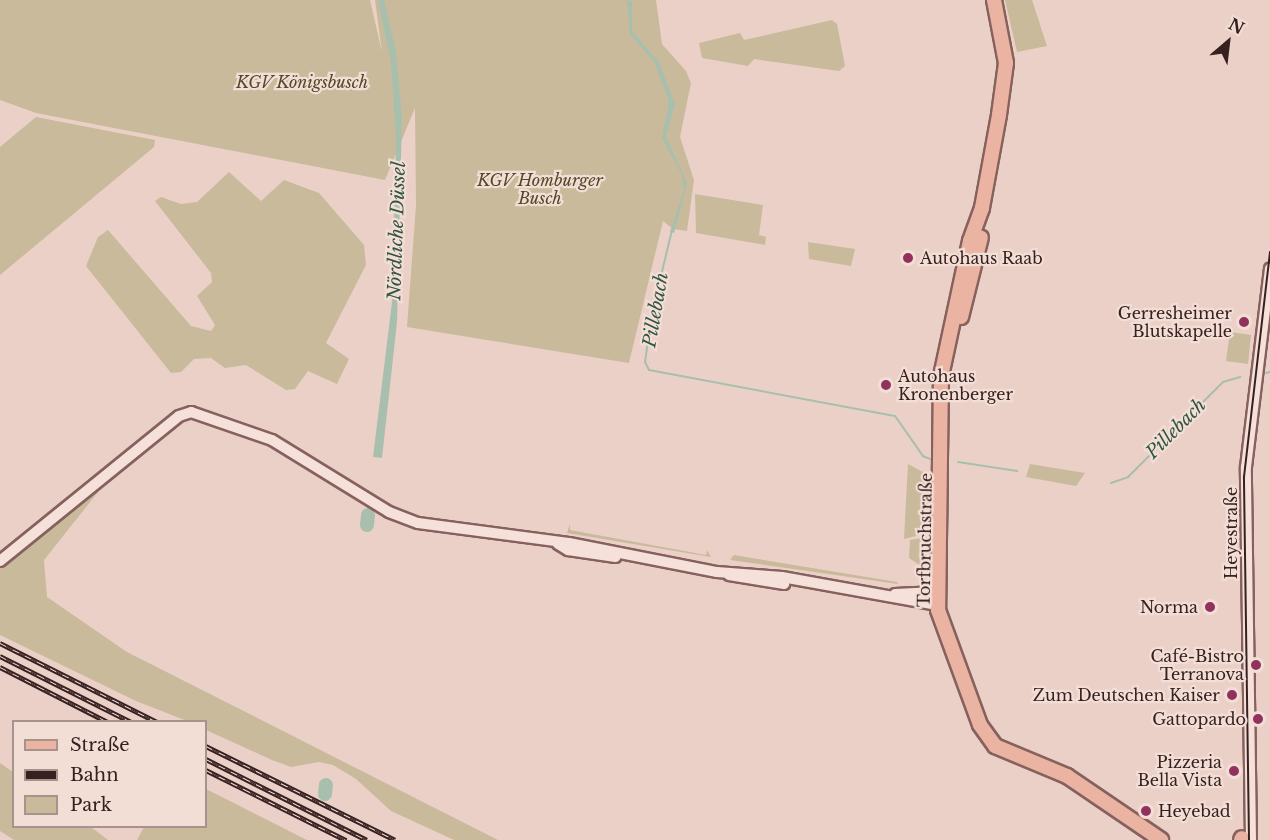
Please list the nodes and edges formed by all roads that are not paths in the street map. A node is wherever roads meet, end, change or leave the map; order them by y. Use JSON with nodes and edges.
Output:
{"nodes":[{"id":1,"x":994,"y":0,"type":"edge"},
{"id":2,"x":982,"y":208,"type":"junction"},
{"id":3,"x":982,"y":230,"type":"junction"},
{"id":4,"x":1270,"y":268,"type":"edge"},
{"id":5,"x":959,"y":293,"type":"junction"},
{"id":6,"x":957,"y":330,"type":"junction"},
{"id":7,"x":943,"y":419,"type":"junction"},
{"id":8,"x":0,"y":561,"type":"edge"},
{"id":9,"x":938,"y":598,"type":"junction"},
{"id":10,"x":1244,"y":839,"type":"edge"},
{"id":11,"x":1161,"y":840,"type":"edge"}],
"edges":[{"from":1,"to":2,"type":"main road","name":"Torfbruchstraße"},
{"from":2,"to":3,"type":"main road","name":"Torfbruchstraße"},
{"from":2,"to":5,"type":"main road","name":"Torfbruchstraße"},
{"from":3,"to":5,"type":"main road"},
{"from":3,"to":6,"type":"main road","name":"Torfbruchstraße"},
{"from":4,"to":10,"type":"street","name":"Heyestraße"},
{"from":5,"to":6,"type":"main road"},
{"from":5,"to":7,"type":"main road","name":"Torfbruchstraße"},
{"from":6,"to":7,"type":"main road","name":"Torfbruchstraße"},
{"from":7,"to":9,"type":"main road","name":"Torfbruchstraße"},
{"from":8,"to":9,"type":"street"},
{"from":9,"to":11,"type":"main road","name":"Torfbruchstraße"}]}
